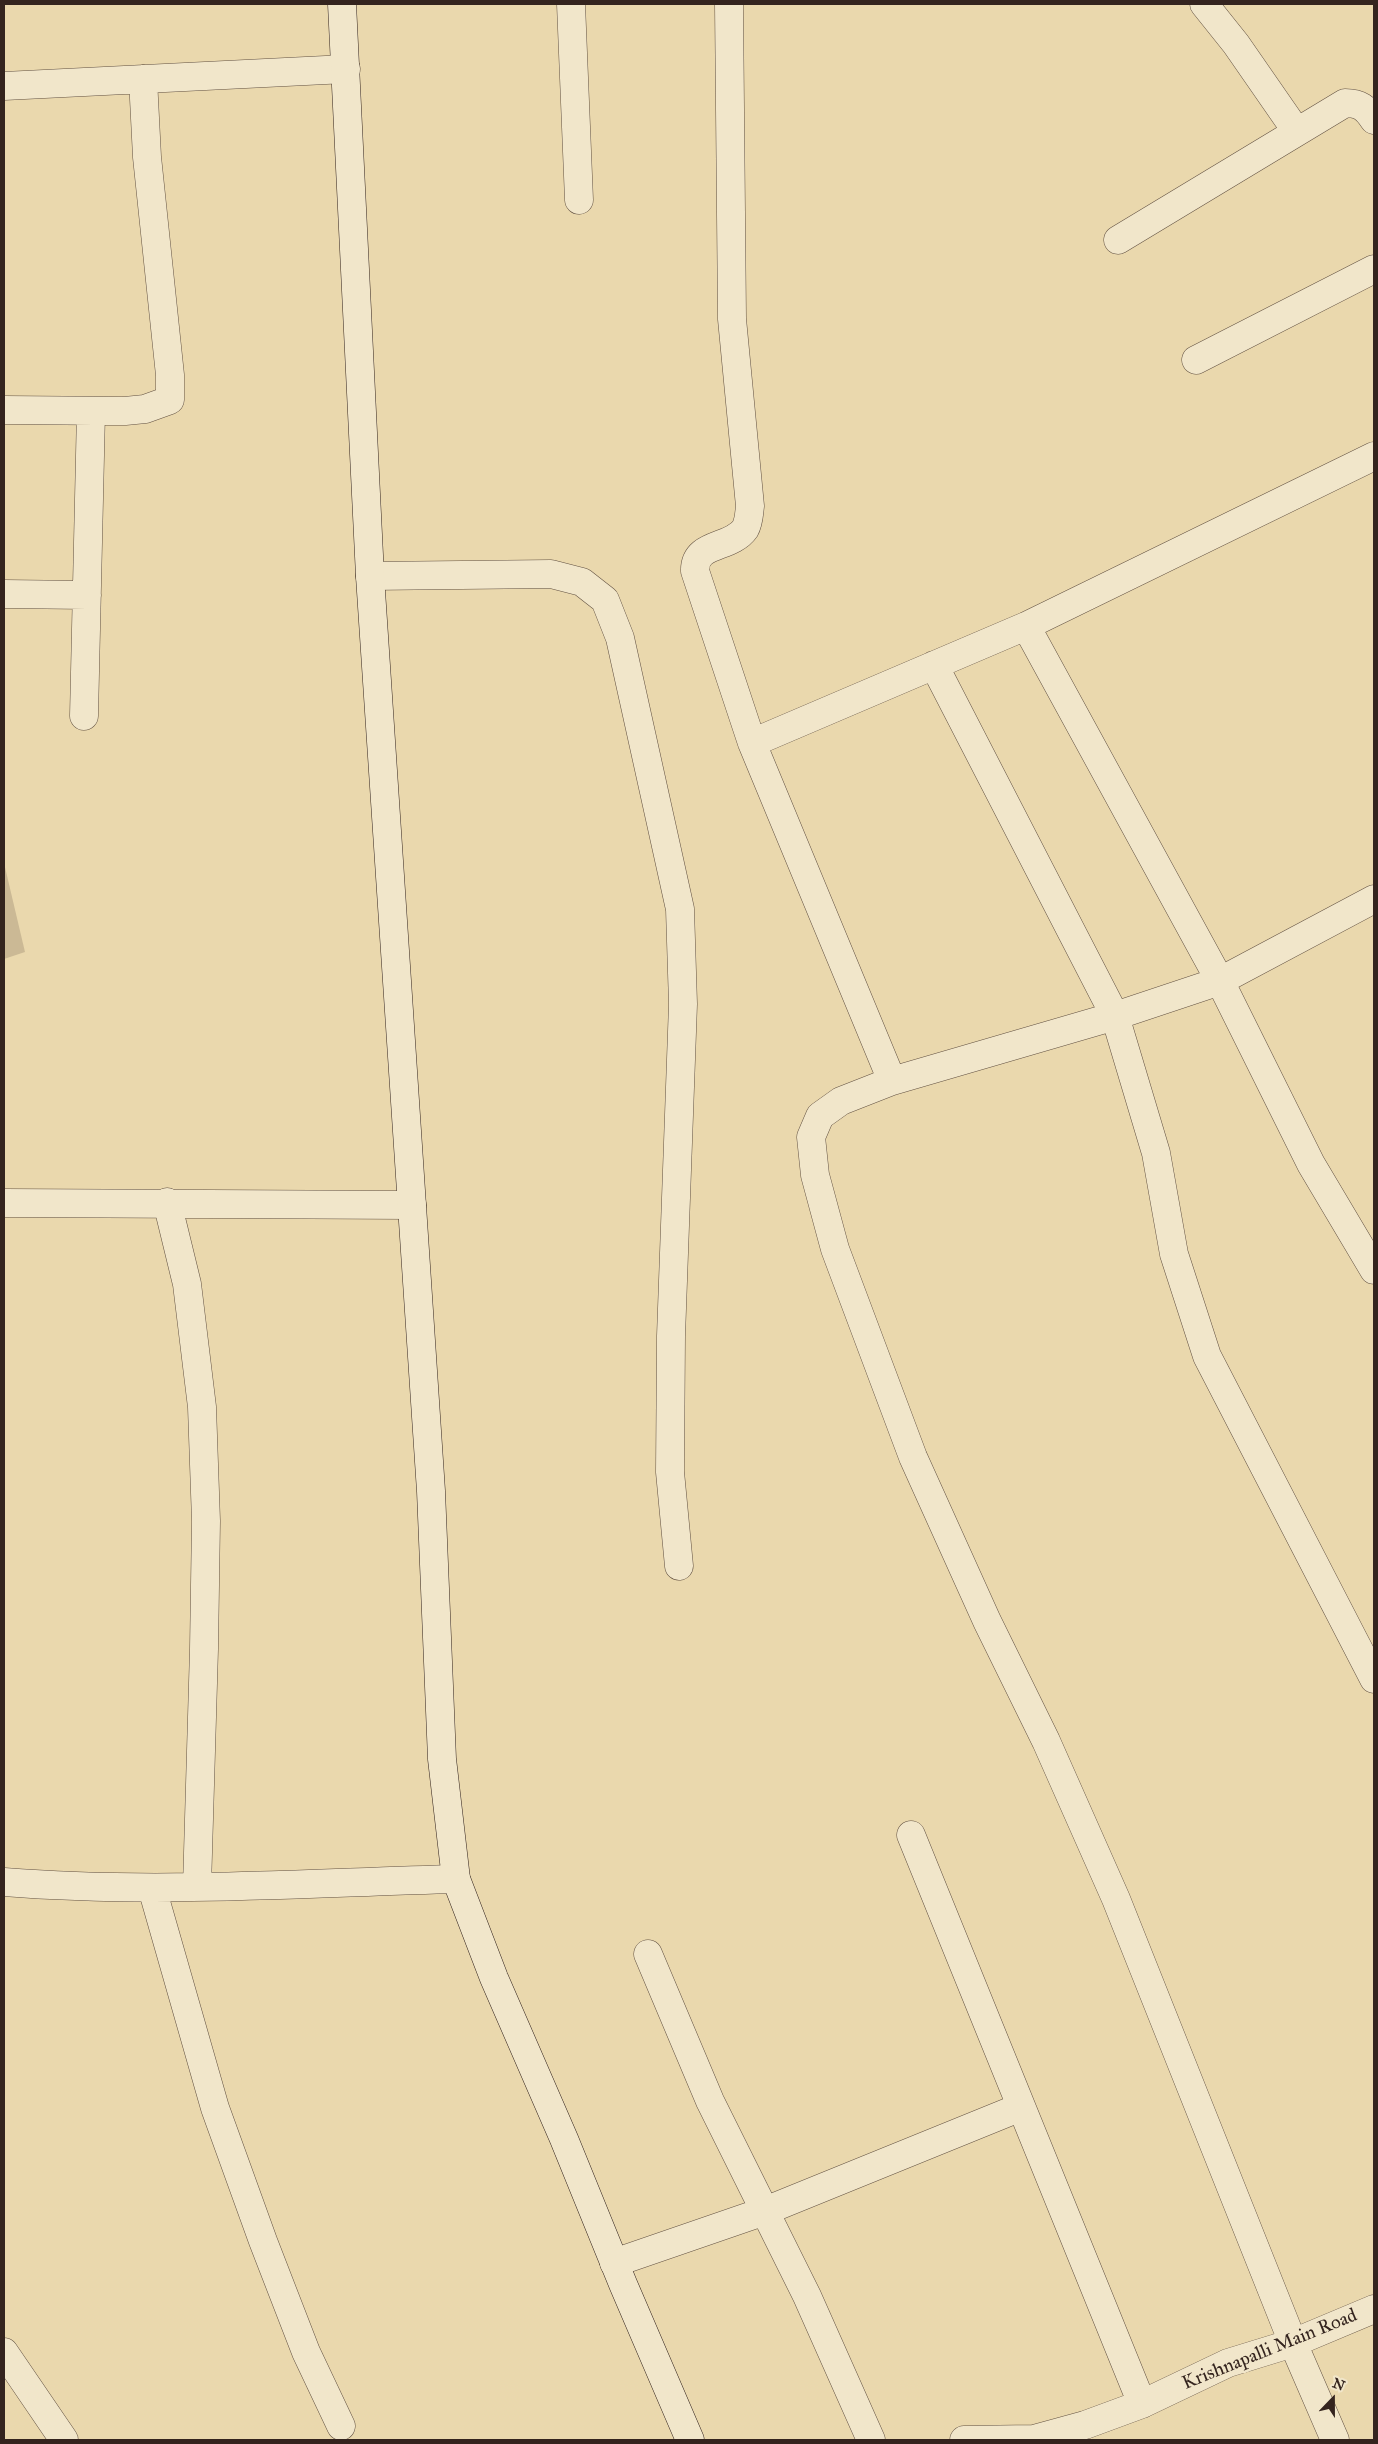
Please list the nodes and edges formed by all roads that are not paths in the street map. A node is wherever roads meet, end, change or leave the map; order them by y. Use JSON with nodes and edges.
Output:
{"nodes":[{"id":1,"x":342,"y":4,"type":"edge"},
{"id":2,"x":571,"y":4,"type":"edge"},
{"id":3,"x":728,"y":4,"type":"edge"},
{"id":4,"x":1204,"y":4,"type":"edge"},
{"id":5,"x":346,"y":69,"type":"junction"},
{"id":6,"x":143,"y":79,"type":"junction"},
{"id":7,"x":4,"y":86,"type":"edge"},
{"id":8,"x":1374,"y":120,"type":"edge"},
{"id":9,"x":1297,"y":132,"type":"junction"},
{"id":10,"x":579,"y":200,"type":"dead end"},
{"id":11,"x":1118,"y":240,"type":"dead end"},
{"id":12,"x":1374,"y":269,"type":"edge"},
{"id":13,"x":1196,"y":360,"type":"dead end"},
{"id":14,"x":4,"y":410,"type":"edge"},
{"id":15,"x":91,"y":412,"type":"junction"},
{"id":16,"x":1374,"y":456,"type":"edge"},
{"id":17,"x":370,"y":576,"type":"junction"},
{"id":18,"x":4,"y":594,"type":"edge"},
{"id":19,"x":87,"y":595,"type":"junction"},
{"id":20,"x":1026,"y":626,"type":"junction"},
{"id":21,"x":934,"y":665,"type":"junction"},
{"id":22,"x":84,"y":716,"type":"dead end"},
{"id":23,"x":752,"y":743,"type":"junction"},
{"id":24,"x":1374,"y":899,"type":"edge"},
{"id":25,"x":1220,"y":981,"type":"junction"},
{"id":26,"x":1115,"y":1016,"type":"junction"},
{"id":27,"x":892,"y":1081,"type":"junction"},
{"id":28,"x":167,"y":1202,"type":"junction"},
{"id":29,"x":4,"y":1203,"type":"edge"},
{"id":30,"x":412,"y":1205,"type":"junction"},
{"id":31,"x":1374,"y":1270,"type":"edge"},
{"id":32,"x":679,"y":1566,"type":"dead end"},
{"id":33,"x":1374,"y":1679,"type":"edge"},
{"id":34,"x":911,"y":1835,"type":"dead end"},
{"id":35,"x":456,"y":1879,"type":"junction"},
{"id":36,"x":4,"y":1880,"type":"edge"},
{"id":37,"x":197,"y":1887,"type":"junction"},
{"id":38,"x":152,"y":1888,"type":"junction"},
{"id":39,"x":648,"y":1954,"type":"dead end"},
{"id":40,"x":1021,"y":2107,"type":"junction"},
{"id":41,"x":765,"y":2211,"type":"junction"},
{"id":42,"x":614,"y":2263,"type":"junction"},
{"id":43,"x":1374,"y":2309,"type":"edge"},
{"id":44,"x":1292,"y":2343,"type":"junction"},
{"id":45,"x":4,"y":2352,"type":"edge"},
{"id":46,"x":1142,"y":2404,"type":"junction"},
{"id":47,"x":341,"y":2426,"type":"dead end"},
{"id":48,"x":64,"y":2440,"type":"edge"},
{"id":49,"x":690,"y":2440,"type":"edge"},
{"id":50,"x":870,"y":2440,"type":"edge"},
{"id":51,"x":964,"y":2440,"type":"edge"},
{"id":52,"x":1003,"y":2440,"type":"edge"},
{"id":53,"x":1335,"y":2440,"type":"edge"}],
"edges":[{"from":1,"to":5,"type":"street"},
{"from":2,"to":10,"type":"street"},
{"from":3,"to":23,"type":"street"},
{"from":4,"to":9,"type":"street"},
{"from":5,"to":6,"type":"street"},
{"from":5,"to":17,"type":"street"},
{"from":6,"to":7,"type":"street"},
{"from":6,"to":15,"type":"street"},
{"from":8,"to":9,"type":"street"},
{"from":9,"to":11,"type":"street"},
{"from":12,"to":13,"type":"street"},
{"from":14,"to":15,"type":"street"},
{"from":15,"to":19,"type":"street"},
{"from":16,"to":20,"type":"street"},
{"from":17,"to":30,"type":"street"},
{"from":17,"to":32,"type":"street"},
{"from":18,"to":19,"type":"street"},
{"from":19,"to":22,"type":"street"},
{"from":20,"to":21,"type":"street"},
{"from":20,"to":25,"type":"street"},
{"from":21,"to":23,"type":"street"},
{"from":21,"to":26,"type":"street"},
{"from":23,"to":27,"type":"street"},
{"from":24,"to":25,"type":"street"},
{"from":25,"to":26,"type":"street"},
{"from":25,"to":31,"type":"street"},
{"from":26,"to":27,"type":"street"},
{"from":26,"to":33,"type":"street"},
{"from":27,"to":44,"type":"street"},
{"from":28,"to":29,"type":"street"},
{"from":28,"to":30,"type":"street"},
{"from":28,"to":37,"type":"street"},
{"from":30,"to":35,"type":"street"},
{"from":34,"to":40,"type":"street"},
{"from":35,"to":37,"type":"street"},
{"from":35,"to":42,"type":"street"},
{"from":36,"to":38,"type":"street"},
{"from":37,"to":38,"type":"street"},
{"from":38,"to":47,"type":"street"},
{"from":39,"to":41,"type":"street"},
{"from":40,"to":41,"type":"street"},
{"from":40,"to":46,"type":"street"},
{"from":41,"to":42,"type":"street"},
{"from":41,"to":50,"type":"street"},
{"from":42,"to":49,"type":"street"},
{"from":43,"to":44,"type":"street","name":"Krishnapalli Main Road"},
{"from":44,"to":46,"type":"street","name":"Krishnapalli Main Road"},
{"from":44,"to":53,"type":"street"},
{"from":45,"to":48,"type":"street"},
{"from":46,"to":52,"type":"street","name":"Krishnapalli Main Road"},
{"from":51,"to":52,"type":"street","name":"Krishnapalli Main Road"}]}
